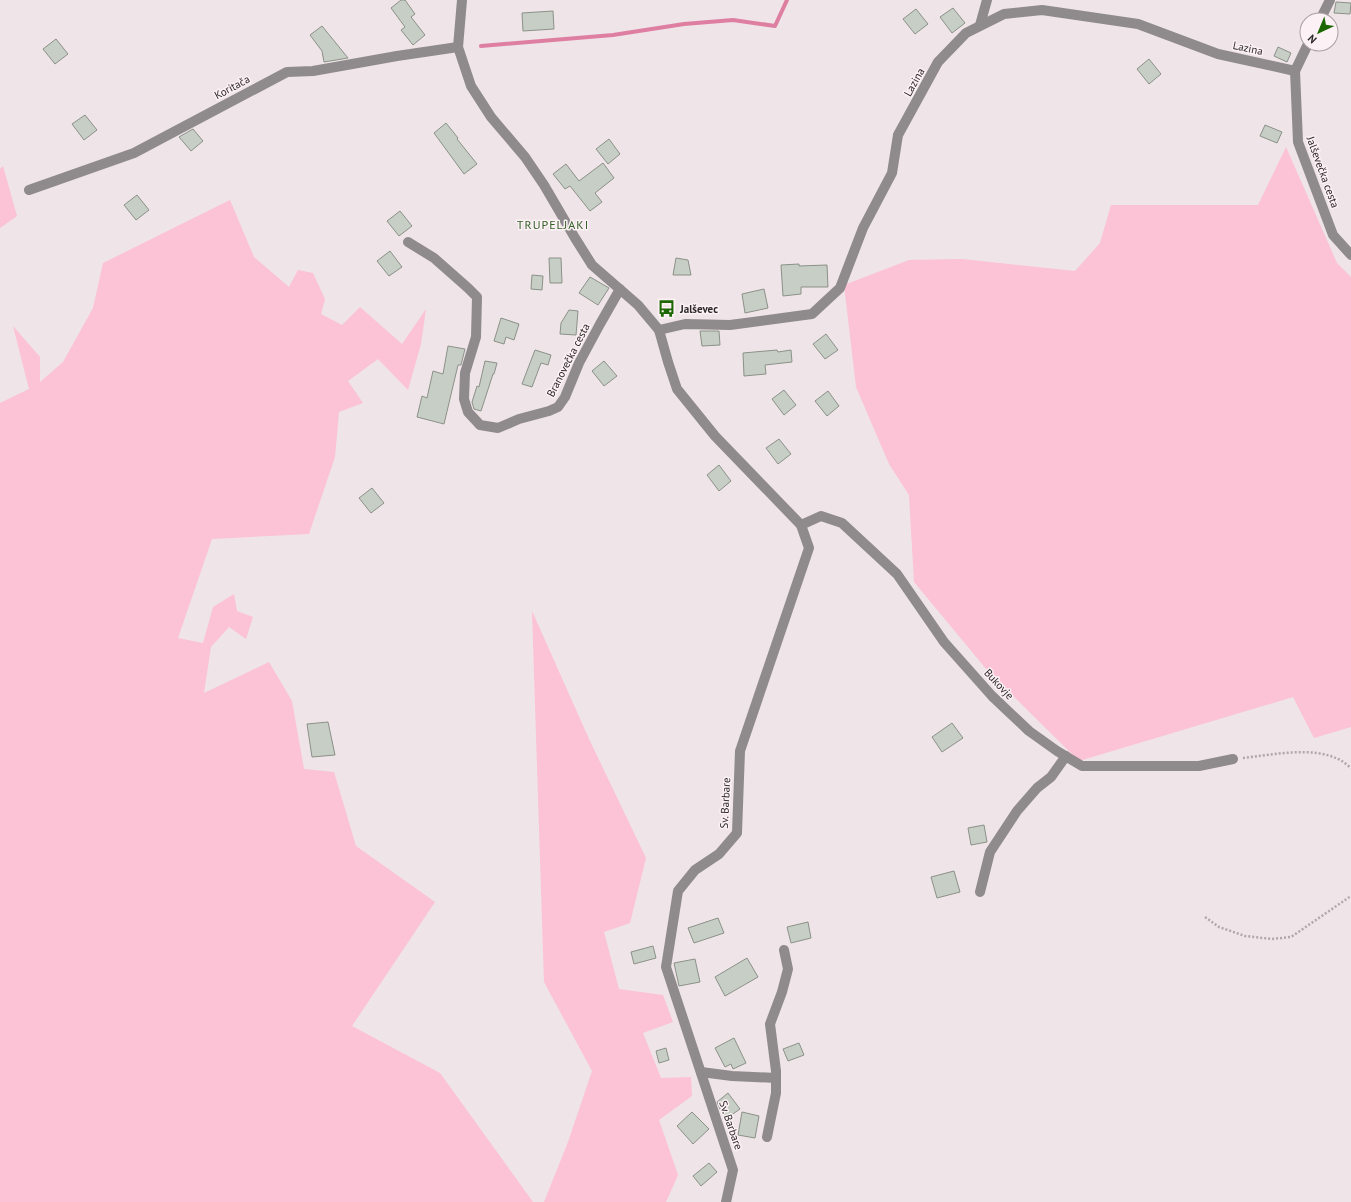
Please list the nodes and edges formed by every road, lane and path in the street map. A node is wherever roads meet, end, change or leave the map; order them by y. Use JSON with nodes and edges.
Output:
{"nodes":[{"id":1,"x":462,"y":0,"type":"edge"},
{"id":2,"x":987,"y":0,"type":"edge"},
{"id":3,"x":1330,"y":0,"type":"edge"},
{"id":4,"x":1324,"y":12,"type":"edge"},
{"id":5,"x":980,"y":25,"type":"junction"},
{"id":6,"x":458,"y":47,"type":"junction"},
{"id":7,"x":1304,"y":52,"type":"edge"},
{"id":8,"x":1295,"y":71,"type":"junction"},
{"id":9,"x":29,"y":190,"type":"dead end"},
{"id":10,"x":408,"y":242,"type":"dead end"},
{"id":11,"x":1351,"y":255,"type":"edge"},
{"id":12,"x":620,"y":289,"type":"junction"},
{"id":13,"x":659,"y":330,"type":"junction"},
{"id":14,"x":801,"y":525,"type":"junction"},
{"id":15,"x":1066,"y":756,"type":"junction"},
{"id":16,"x":1233,"y":759,"type":"joint"},
{"id":17,"x":1351,"y":768,"type":"edge"},
{"id":18,"x":980,"y":892,"type":"dead end"},
{"id":19,"x":1351,"y":896,"type":"edge"},
{"id":20,"x":1205,"y":917,"type":"dead end"},
{"id":21,"x":784,"y":950,"type":"dead end"},
{"id":22,"x":701,"y":1072,"type":"junction"},
{"id":23,"x":776,"y":1078,"type":"junction"},
{"id":24,"x":767,"y":1137,"type":"dead end"},
{"id":25,"x":726,"y":1202,"type":"edge"}],
"edges":[{"from":1,"to":6,"type":"street"},
{"from":2,"to":5,"type":"street"},
{"from":3,"to":4,"type":"street"},
{"from":5,"to":8,"type":"street","name":"Lazina"},
{"from":5,"to":13,"type":"street","name":"Lazina"},
{"from":6,"to":9,"type":"street","name":"Koritača"},
{"from":6,"to":12,"type":"street"},
{"from":7,"to":8,"type":"street","name":"Jalševečka cesta"},
{"from":8,"to":11,"type":"street","name":"Jalševečka cesta"},
{"from":10,"to":12,"type":"street","name":"Branovečka cesta"},
{"from":12,"to":13,"type":"street"},
{"from":13,"to":14,"type":"street"},
{"from":14,"to":15,"type":"street","name":"Bukovje"},
{"from":14,"to":22,"type":"street","name":"Sv. Barbare"},
{"from":15,"to":16,"type":"street","name":"Bukovje"},
{"from":15,"to":18,"type":"street"},
{"from":16,"to":17,"type":"path"},
{"from":19,"to":20,"type":"path"},
{"from":21,"to":23,"type":"street"},
{"from":22,"to":23,"type":"street"},
{"from":22,"to":25,"type":"street","name":"Sv. Barbare"},
{"from":23,"to":24,"type":"street"}]}
